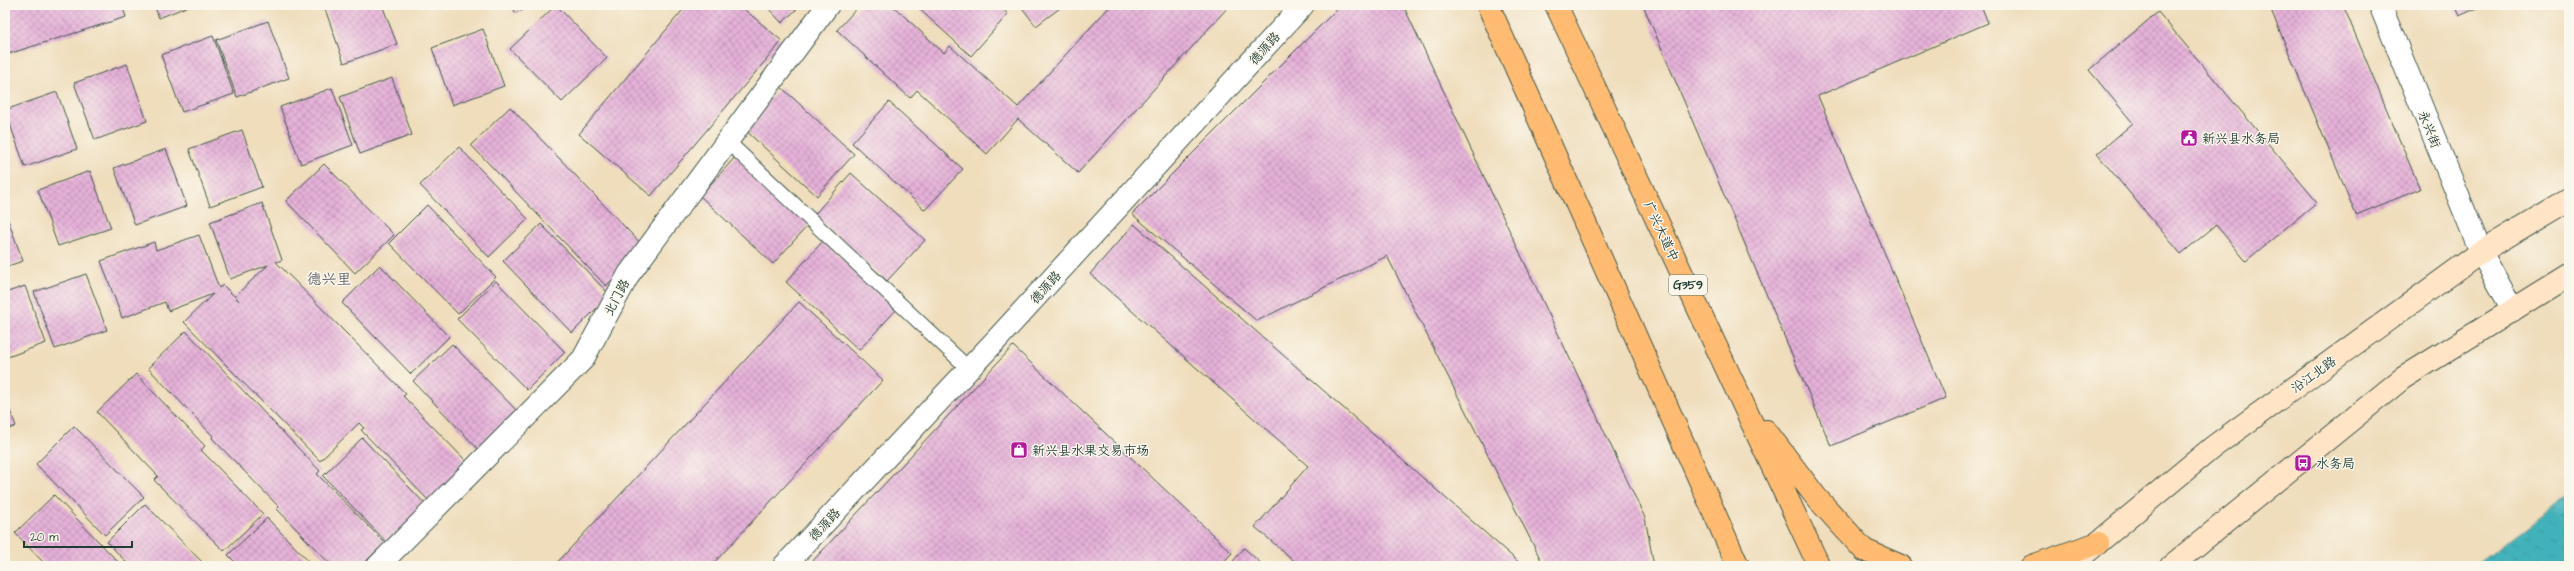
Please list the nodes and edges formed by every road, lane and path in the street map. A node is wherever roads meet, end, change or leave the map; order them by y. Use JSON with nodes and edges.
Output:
{"nodes":[{"id":1,"x":828,"y":5,"type":"edge"},
{"id":2,"x":1303,"y":5,"type":"edge"},
{"id":3,"x":1488,"y":5,"type":"edge"},
{"id":4,"x":1556,"y":5,"type":"edge"},
{"id":5,"x":2380,"y":5,"type":"edge"},
{"id":6,"x":727,"y":142,"type":"junction"},
{"id":7,"x":2569,"y":199,"type":"edge"},
{"id":8,"x":2481,"y":252,"type":"junction"},
{"id":9,"x":2569,"y":275,"type":"edge"},
{"id":10,"x":2513,"y":310,"type":"junction"},
{"id":11,"x":969,"y":369,"type":"junction"},
{"id":12,"x":1740,"y":398,"type":"junction"},
{"id":13,"x":2098,"y":542,"type":"junction"},
{"id":14,"x":378,"y":566,"type":"edge"},
{"id":15,"x":784,"y":566,"type":"edge"},
{"id":16,"x":1738,"y":566,"type":"edge"},
{"id":17,"x":1819,"y":566,"type":"edge"},
{"id":18,"x":1901,"y":566,"type":"edge"},
{"id":19,"x":2032,"y":566,"type":"edge"},
{"id":20,"x":2070,"y":566,"type":"edge"},
{"id":21,"x":2171,"y":566,"type":"edge"}],
"edges":[{"from":1,"to":6,"type":"street","name":"北门路"},
{"from":2,"to":11,"type":"street","name":"德源路"},
{"from":3,"to":16,"type":"highway"},
{"from":4,"to":12,"type":"highway","name":"广兴大道中","number":"G359"},
{"from":5,"to":8,"type":"street","name":"永兴街"},
{"from":6,"to":11,"type":"lane"},
{"from":6,"to":14,"type":"street","name":"北门路"},
{"from":7,"to":8,"type":"main road","name":"沿江北路"},
{"from":8,"to":10,"type":"street","name":"永兴街"},
{"from":8,"to":13,"type":"main road","name":"沿江北路"},
{"from":9,"to":10,"type":"main road"},
{"from":10,"to":21,"type":"main road"},
{"from":11,"to":15,"type":"street","name":"德源路"},
{"from":12,"to":17,"type":"highway","name":"广兴大道中","number":"G359"},
{"from":12,"to":18,"type":"highway"},
{"from":13,"to":19,"type":"highway"},
{"from":13,"to":20,"type":"main road","name":"沿江北路"}]}
